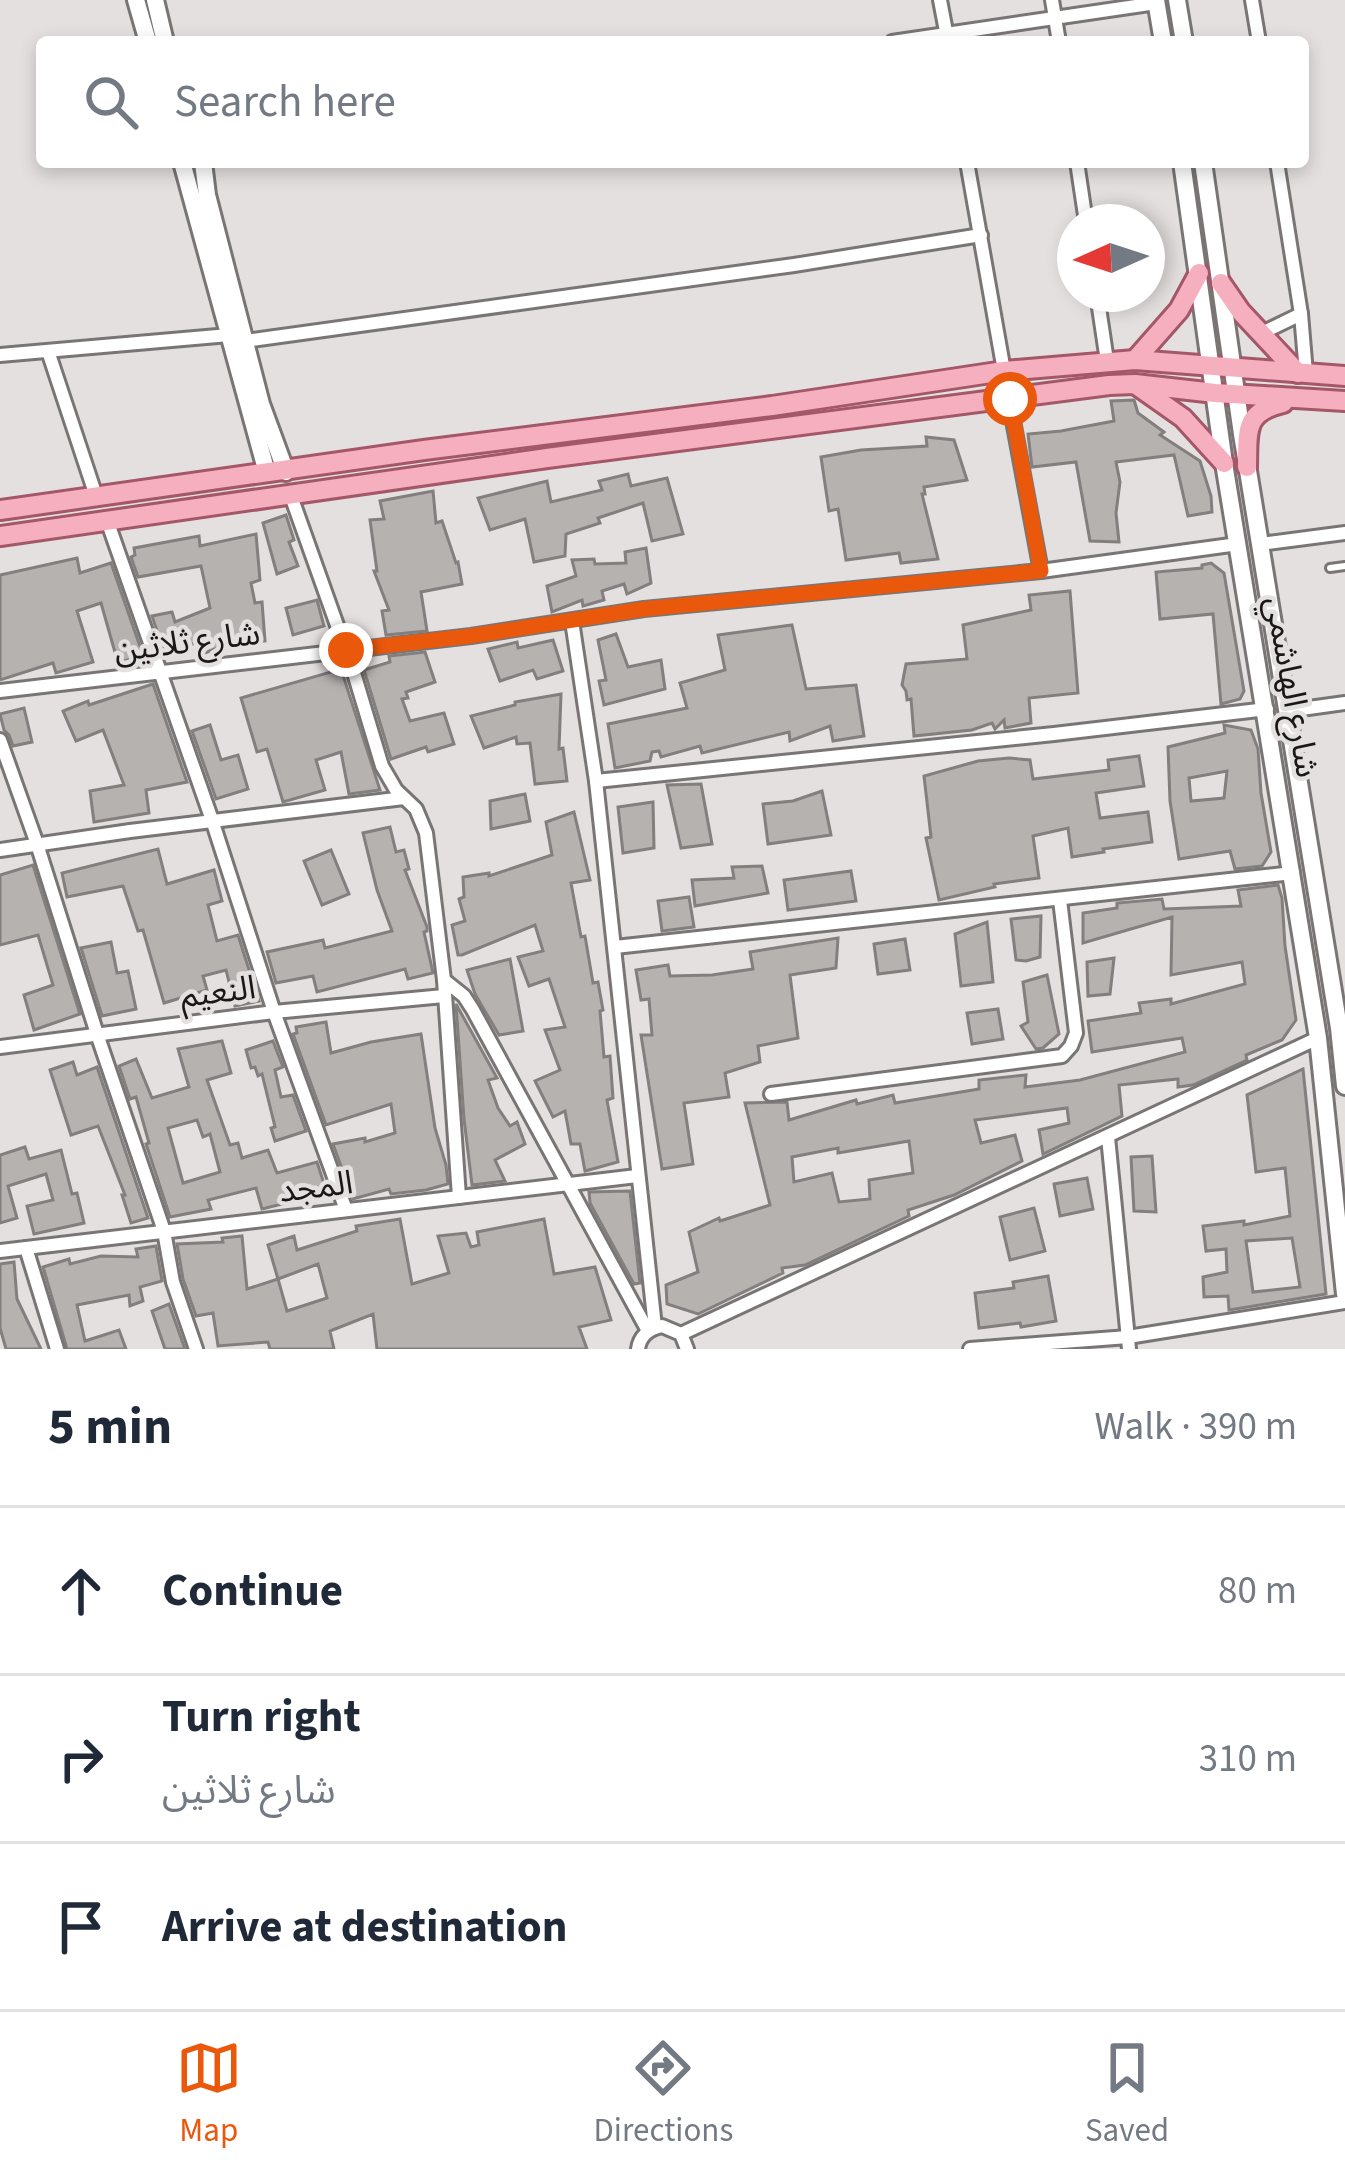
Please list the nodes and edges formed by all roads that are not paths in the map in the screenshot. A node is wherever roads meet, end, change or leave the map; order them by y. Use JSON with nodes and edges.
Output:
{"nodes":[{"id":1,"x":136,"y":0,"type":"edge"},
{"id":2,"x":154,"y":0,"type":"edge"},
{"id":3,"x":940,"y":0,"type":"edge"},
{"id":4,"x":1052,"y":0,"type":"edge"},
{"id":5,"x":1187,"y":0,"type":"edge"},
{"id":6,"x":1252,"y":0,"type":"edge"},
{"id":7,"x":1156,"y":1,"type":"edge"},
{"id":8,"x":1178,"y":1,"type":"edge"},
{"id":9,"x":1055,"y":17,"type":"junction"},
{"id":10,"x":146,"y":36,"type":"edge"},
{"id":11,"x":163,"y":36,"type":"edge"},
{"id":12,"x":947,"y":36,"type":"edge"},
{"id":13,"x":952,"y":36,"type":"edge"},
{"id":14,"x":1058,"y":36,"type":"edge"},
{"id":15,"x":1161,"y":36,"type":"edge"},
{"id":16,"x":1183,"y":36,"type":"edge"},
{"id":17,"x":1258,"y":36,"type":"edge"},
{"id":18,"x":184,"y":168,"type":"edge"},
{"id":19,"x":205,"y":168,"type":"edge"},
{"id":20,"x":968,"y":168,"type":"edge"},
{"id":21,"x":1078,"y":168,"type":"edge"},
{"id":22,"x":1183,"y":168,"type":"edge"},
{"id":23,"x":1204,"y":168,"type":"edge"},
{"id":24,"x":1278,"y":168,"type":"edge"},
{"id":25,"x":1083,"y":204,"type":"edge"},
{"id":26,"x":980,"y":236,"type":"junction"},
{"id":27,"x":1199,"y":273,"type":"junction"},
{"id":28,"x":1221,"y":283,"type":"junction"},
{"id":29,"x":1100,"y":312,"type":"edge"},
{"id":30,"x":1301,"y":314,"type":"junction"},
{"id":31,"x":1262,"y":333,"type":"junction"},
{"id":32,"x":237,"y":338,"type":"junction"},
{"id":33,"x":48,"y":351,"type":"junction"},
{"id":34,"x":0,"y":356,"type":"edge"},
{"id":35,"x":1135,"y":360,"type":"junction"},
{"id":36,"x":1108,"y":361,"type":"junction"},
{"id":37,"x":1212,"y":366,"type":"junction"},
{"id":38,"x":1233,"y":368,"type":"junction"},
{"id":39,"x":1004,"y":371,"type":"junction"},
{"id":40,"x":1302,"y":373,"type":"junction"},
{"id":41,"x":1345,"y":376,"type":"edge"},
{"id":42,"x":1135,"y":384,"type":"junction"},
{"id":43,"x":1215,"y":393,"type":"junction"},
{"id":44,"x":1237,"y":395,"type":"junction"},
{"id":45,"x":1010,"y":399,"type":"junction"},
{"id":46,"x":1300,"y":399,"type":"junction"},
{"id":47,"x":1345,"y":401,"type":"edge"},
{"id":48,"x":544,"y":436,"type":"junction"},
{"id":49,"x":547,"y":458,"type":"junction"},
{"id":50,"x":1224,"y":463,"type":"junction"},
{"id":51,"x":1247,"y":467,"type":"junction"},
{"id":52,"x":277,"y":472,"type":"junction"},
{"id":53,"x":96,"y":496,"type":"junction"},
{"id":54,"x":291,"y":496,"type":"junction"},
{"id":55,"x":58,"y":501,"type":"junction"},
{"id":56,"x":0,"y":510,"type":"edge"},
{"id":57,"x":108,"y":523,"type":"junction"},
{"id":58,"x":62,"y":527,"type":"junction"},
{"id":59,"x":1345,"y":533,"type":"edge"},
{"id":60,"x":0,"y":536,"type":"edge"},
{"id":61,"x":1238,"y":544,"type":"junction"},
{"id":62,"x":1260,"y":544,"type":"junction"},
{"id":63,"x":1345,"y":566,"type":"edge"},
{"id":64,"x":1330,"y":568,"type":"dead end"},
{"id":65,"x":1041,"y":571,"type":"junction"},
{"id":66,"x":572,"y":621,"type":"junction"},
{"id":67,"x":346,"y":650,"type":"junction"},
{"id":68,"x":160,"y":673,"type":"junction"},
{"id":69,"x":0,"y":691,"type":"edge"},
{"id":70,"x":1345,"y":703,"type":"edge"},
{"id":71,"x":1267,"y":709,"type":"junction"},
{"id":72,"x":1287,"y":711,"type":"junction"},
{"id":73,"x":0,"y":740,"type":"edge"},
{"id":74,"x":596,"y":781,"type":"junction"},
{"id":75,"x":404,"y":798,"type":"junction"},
{"id":76,"x":213,"y":823,"type":"junction"},
{"id":77,"x":37,"y":844,"type":"junction"},
{"id":78,"x":0,"y":850,"type":"edge"},
{"id":79,"x":1293,"y":873,"type":"junction"},
{"id":80,"x":1060,"y":901,"type":"junction"},
{"id":81,"x":615,"y":947,"type":"junction"},
{"id":82,"x":444,"y":980,"type":"junction"},
{"id":83,"x":444,"y":996,"type":"junction"},
{"id":84,"x":274,"y":1012,"type":"junction"},
{"id":85,"x":1342,"y":1027,"type":"edge"},
{"id":86,"x":97,"y":1034,"type":"junction"},
{"id":87,"x":1318,"y":1038,"type":"junction"},
{"id":88,"x":0,"y":1047,"type":"edge"},
{"id":89,"x":1345,"y":1080,"type":"edge"},
{"id":90,"x":771,"y":1094,"type":"dead end"},
{"id":91,"x":1108,"y":1137,"type":"junction"},
{"id":92,"x":638,"y":1176,"type":"junction"},
{"id":93,"x":570,"y":1185,"type":"junction"},
{"id":94,"x":459,"y":1197,"type":"junction"},
{"id":95,"x":346,"y":1210,"type":"junction"},
{"id":96,"x":164,"y":1231,"type":"junction"},
{"id":97,"x":26,"y":1248,"type":"junction"},
{"id":98,"x":0,"y":1251,"type":"edge"},
{"id":99,"x":1345,"y":1298,"type":"edge"},
{"id":100,"x":651,"y":1329,"type":"junction"},
{"id":101,"x":681,"y":1334,"type":"junction"},
{"id":102,"x":1129,"y":1343,"type":"edge"},
{"id":103,"x":57,"y":1349,"type":"edge"},
{"id":104,"x":196,"y":1349,"type":"edge"},
{"id":105,"x":638,"y":1349,"type":"edge"},
{"id":106,"x":687,"y":1349,"type":"edge"},
{"id":107,"x":970,"y":1349,"type":"edge"}],
"edges":[{"from":1,"to":10,"type":"main road"},
{"from":2,"to":11,"type":"main road"},
{"from":3,"to":12,"type":"street"},
{"from":4,"to":9,"type":"street"},
{"from":5,"to":8,"type":"street"},
{"from":6,"to":17,"type":"street"},
{"from":7,"to":9,"type":"street"},
{"from":7,"to":15,"type":"main road"},
{"from":8,"to":16,"type":"main road"},
{"from":9,"to":13,"type":"street"},
{"from":9,"to":14,"type":"street"},
{"from":18,"to":32,"type":"main road"},
{"from":19,"to":32,"type":"main road"},
{"from":20,"to":26,"type":"street"},
{"from":21,"to":25,"type":"street"},
{"from":22,"to":27,"type":"main road","name":"شارع الهاشمي"},
{"from":23,"to":28,"type":"main road","name":"شارع الهاشمي"},
{"from":24,"to":30,"type":"street"},
{"from":26,"to":32,"type":"street"},
{"from":26,"to":39,"type":"street"},
{"from":27,"to":35,"type":"main road"},
{"from":27,"to":37,"type":"main road","name":"شارع الهاشمي"},
{"from":28,"to":31,"type":"main road"},
{"from":28,"to":38,"type":"main road","name":"شارع الهاشمي"},
{"from":29,"to":36,"type":"street"},
{"from":30,"to":31,"type":"street"},
{"from":30,"to":40,"type":"street"},
{"from":31,"to":40,"type":"main road"},
{"from":32,"to":33,"type":"street"},
{"from":32,"to":52,"type":"main road"},
{"from":33,"to":34,"type":"street"},
{"from":33,"to":53,"type":"street"},
{"from":35,"to":36,"type":"main road"},
{"from":35,"to":37,"type":"main road"},
{"from":36,"to":39,"type":"main road"},
{"from":37,"to":38,"type":"main road"},
{"from":37,"to":43,"type":"main road","name":"شارع الهاشمي"},
{"from":38,"to":40,"type":"main road"},
{"from":38,"to":44,"type":"main road","name":"شارع الهاشمي"},
{"from":39,"to":48,"type":"main road"},
{"from":40,"to":41,"type":"main road"},
{"from":42,"to":43,"type":"main road"},
{"from":42,"to":45,"type":"main road"},
{"from":42,"to":50,"type":"main road"},
{"from":43,"to":44,"type":"main road"},
{"from":43,"to":50,"type":"main road","name":"شارع الهاشمي"},
{"from":44,"to":46,"type":"main road"},
{"from":44,"to":51,"type":"main road","name":"شارع الهاشمي"},
{"from":45,"to":49,"type":"main road"},
{"from":45,"to":65,"type":"street"},
{"from":46,"to":47,"type":"main road"},
{"from":46,"to":51,"type":"main road"},
{"from":48,"to":49,"type":"main road"},
{"from":48,"to":52,"type":"main road"},
{"from":49,"to":54,"type":"main road"},
{"from":50,"to":61,"type":"main road","name":"شارع الهاشمي"},
{"from":51,"to":62,"type":"main road","name":"شارع الهاشمي"},
{"from":52,"to":53,"type":"main road"},
{"from":53,"to":55,"type":"main road"},
{"from":54,"to":57,"type":"main road"},
{"from":54,"to":67,"type":"street"},
{"from":55,"to":56,"type":"main road"},
{"from":55,"to":58,"type":"main road"},
{"from":57,"to":58,"type":"main road"},
{"from":57,"to":68,"type":"street"},
{"from":58,"to":60,"type":"main road"},
{"from":59,"to":62,"type":"street"},
{"from":61,"to":65,"type":"street","name":"شارع ثلاثين"},
{"from":61,"to":71,"type":"main road","name":"شارع الهاشمي"},
{"from":62,"to":72,"type":"main road","name":"شارع الهاشمي"},
{"from":63,"to":64,"type":"lane"},
{"from":65,"to":66,"type":"street","name":"شارع ثلاثين"},
{"from":66,"to":67,"type":"street","name":"شارع ثلاثين"},
{"from":66,"to":74,"type":"street"},
{"from":67,"to":68,"type":"street","name":"شارع ثلاثين"},
{"from":67,"to":75,"type":"street"},
{"from":68,"to":69,"type":"street","name":"شارع ثلاثين"},
{"from":68,"to":76,"type":"street"},
{"from":70,"to":72,"type":"street"},
{"from":71,"to":74,"type":"street"},
{"from":71,"to":79,"type":"main road","name":"شارع الهاشمي"},
{"from":72,"to":85,"type":"main road","name":"شارع الهاشمي"},
{"from":73,"to":77,"type":"street"},
{"from":74,"to":81,"type":"street"},
{"from":75,"to":76,"type":"street"},
{"from":75,"to":82,"type":"street"},
{"from":76,"to":77,"type":"street"},
{"from":76,"to":84,"type":"street"},
{"from":77,"to":78,"type":"street"},
{"from":77,"to":86,"type":"street"},
{"from":79,"to":80,"type":"street"},
{"from":79,"to":87,"type":"main road","name":"شارع الهاشمي"},
{"from":80,"to":81,"type":"street"},
{"from":80,"to":90,"type":"street"},
{"from":81,"to":92,"type":"street"},
{"from":82,"to":83,"type":"street"},
{"from":82,"to":93,"type":"street"},
{"from":83,"to":84,"type":"street","name":"النعيم"},
{"from":83,"to":94,"type":"street"},
{"from":84,"to":86,"type":"street","name":"النعيم"},
{"from":84,"to":95,"type":"street"},
{"from":85,"to":87,"type":"main road"},
{"from":85,"to":89,"type":"main road","name":"شارع الهاشمي"},
{"from":86,"to":88,"type":"street","name":"النعيم"},
{"from":86,"to":96,"type":"street"},
{"from":87,"to":91,"type":"street"},
{"from":87,"to":99,"type":"main road","name":"شارع الهاشمي"},
{"from":91,"to":101,"type":"street"},
{"from":91,"to":102,"type":"street"},
{"from":92,"to":93,"type":"street","name":"المجد"},
{"from":92,"to":100,"type":"street"},
{"from":93,"to":94,"type":"street","name":"المجد"},
{"from":93,"to":100,"type":"street"},
{"from":94,"to":95,"type":"street","name":"المجد"},
{"from":95,"to":96,"type":"street","name":"المجد"},
{"from":96,"to":97,"type":"street","name":"المجد"},
{"from":96,"to":104,"type":"street"},
{"from":97,"to":98,"type":"street","name":"المجد"},
{"from":97,"to":103,"type":"street"},
{"from":99,"to":102,"type":"street"},
{"from":100,"to":101,"type":"street"},
{"from":100,"to":105,"type":"street"},
{"from":101,"to":106,"type":"street"},
{"from":102,"to":107,"type":"street"}]}
